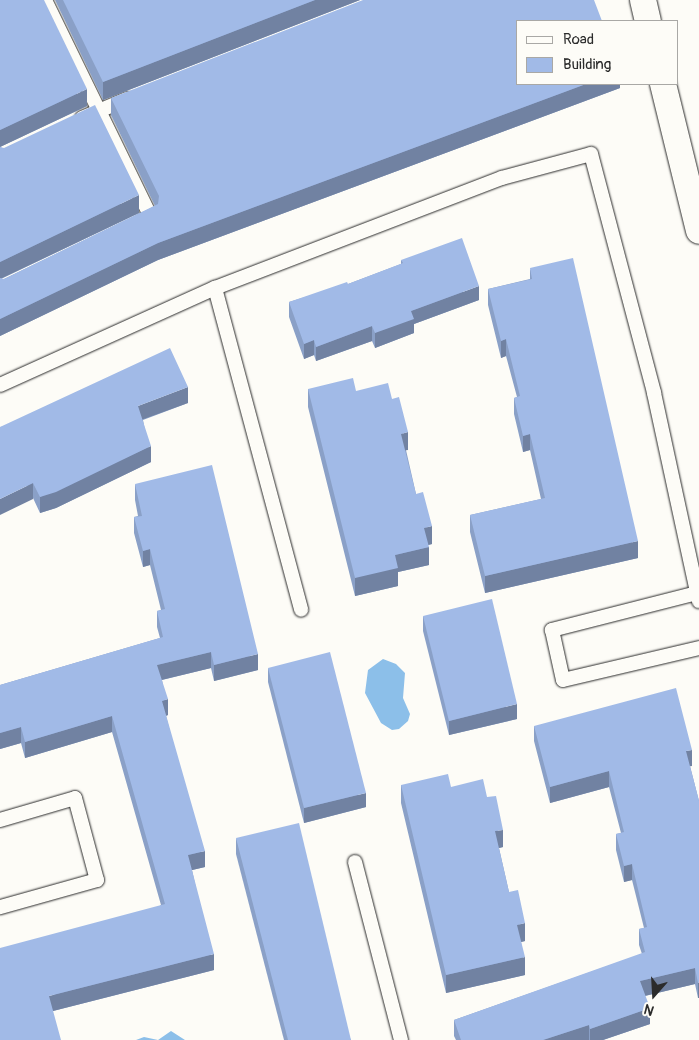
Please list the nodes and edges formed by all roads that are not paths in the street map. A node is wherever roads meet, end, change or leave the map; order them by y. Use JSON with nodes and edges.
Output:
{"nodes":[{"id":1,"x":45,"y":0,"type":"edge"},
{"id":2,"x":643,"y":0,"type":"edge"},
{"id":3,"x":648,"y":20,"type":"edge"},
{"id":4,"x":663,"y":85,"type":"edge"},
{"id":5,"x":144,"y":93,"type":"edge"},
{"id":6,"x":98,"y":111,"type":"junction"},
{"id":7,"x":72,"y":123,"type":"edge"},
{"id":8,"x":125,"y":229,"type":"edge"},
{"id":9,"x":699,"y":231,"type":"edge"},
{"id":10,"x":215,"y":288,"type":"junction"},
{"id":11,"x":0,"y":385,"type":"edge"},
{"id":12,"x":698,"y":597,"type":"edge"},
{"id":13,"x":301,"y":610,"type":"dead end"},
{"id":14,"x":699,"y":648,"type":"edge"},
{"id":15,"x":0,"y":820,"type":"edge"},
{"id":16,"x":355,"y":862,"type":"dead end"},
{"id":17,"x":0,"y":907,"type":"edge"},
{"id":18,"x":401,"y":1040,"type":"edge"}],
"edges":[{"from":1,"to":6,"type":"lane"},
{"from":2,"to":3,"type":"street"},
{"from":4,"to":9,"type":"street"},
{"from":5,"to":6,"type":"lane"},
{"from":6,"to":7,"type":"lane"},
{"from":6,"to":8,"type":"lane"},
{"from":10,"to":11,"type":"lane"},
{"from":10,"to":12,"type":"lane"},
{"from":10,"to":13,"type":"lane"},
{"from":12,"to":14,"type":"lane"},
{"from":15,"to":17,"type":"lane"},
{"from":16,"to":18,"type":"lane"}]}
